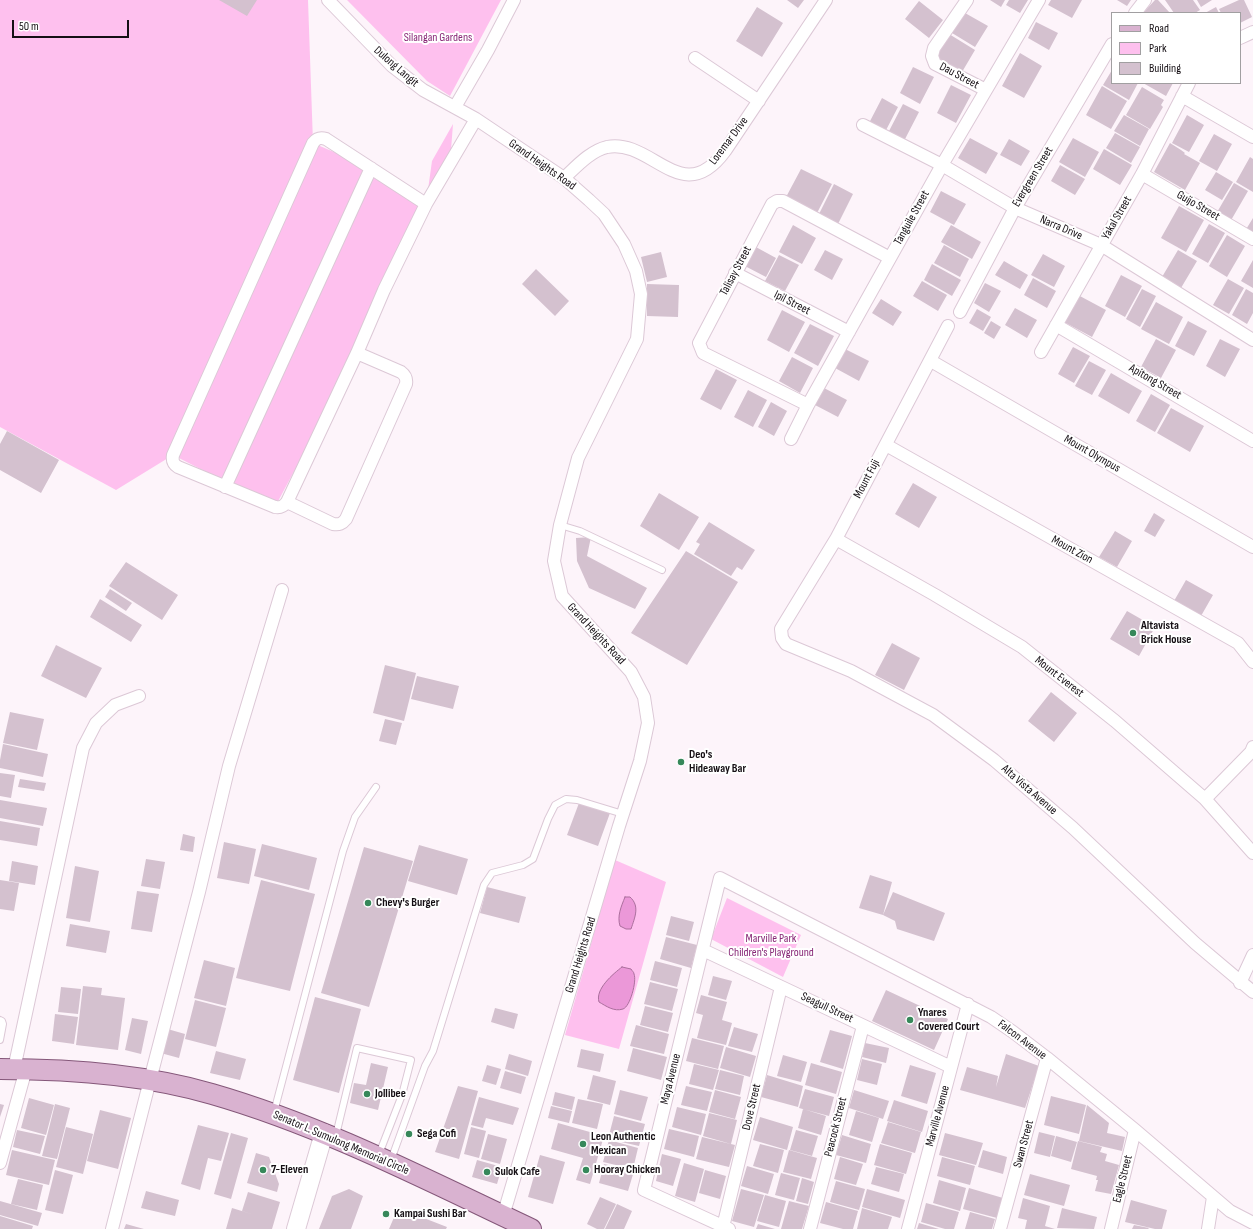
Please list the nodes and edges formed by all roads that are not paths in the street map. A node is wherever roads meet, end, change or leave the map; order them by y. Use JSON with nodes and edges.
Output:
{"nodes":[{"id":1,"x":328,"y":0,"type":"edge"},
{"id":2,"x":514,"y":0,"type":"edge"},
{"id":3,"x":826,"y":0,"type":"edge"},
{"id":4,"x":967,"y":0,"type":"edge"},
{"id":5,"x":1039,"y":0,"type":"edge"},
{"id":6,"x":1146,"y":0,"type":"edge"},
{"id":7,"x":1136,"y":12,"type":"edge"},
{"id":8,"x":1253,"y":32,"type":"edge"},
{"id":9,"x":1241,"y":38,"type":"edge"},
{"id":10,"x":1111,"y":46,"type":"edge"},
{"id":11,"x":695,"y":58,"type":"dead end"},
{"id":12,"x":1188,"y":84,"type":"edge"},
{"id":13,"x":986,"y":90,"type":"junction"},
{"id":14,"x":1182,"y":96,"type":"junction"},
{"id":15,"x":759,"y":101,"type":"junction"},
{"id":16,"x":455,"y":107,"type":"junction"},
{"id":17,"x":476,"y":119,"type":"junction"},
{"id":18,"x":863,"y":125,"type":"dead end"},
{"id":19,"x":1253,"y":137,"type":"edge"},
{"id":20,"x":942,"y":165,"type":"junction"},
{"id":21,"x":371,"y":168,"type":"junction"},
{"id":22,"x":1142,"y":174,"type":"junction"},
{"id":23,"x":564,"y":178,"type":"junction"},
{"id":24,"x":426,"y":204,"type":"junction"},
{"id":25,"x":1015,"y":208,"type":"junction"},
{"id":26,"x":1253,"y":239,"type":"edge"},
{"id":27,"x":1101,"y":245,"type":"junction"},
{"id":28,"x":890,"y":258,"type":"junction"},
{"id":29,"x":735,"y":273,"type":"junction"},
{"id":30,"x":960,"y":312,"type":"dead end"},
{"id":31,"x":1056,"y":325,"type":"junction"},
{"id":32,"x":948,"y":326,"type":"dead end"},
{"id":33,"x":848,"y":332,"type":"junction"},
{"id":34,"x":1253,"y":340,"type":"edge"},
{"id":35,"x":357,"y":352,"type":"junction"},
{"id":36,"x":1041,"y":352,"type":"dead end"},
{"id":37,"x":930,"y":361,"type":"junction"},
{"id":38,"x":808,"y":405,"type":"junction"},
{"id":39,"x":792,"y":439,"type":"dead end"},
{"id":40,"x":1253,"y":441,"type":"edge"},
{"id":41,"x":886,"y":445,"type":"junction"},
{"id":42,"x":225,"y":487,"type":"junction"},
{"id":43,"x":286,"y":502,"type":"junction"},
{"id":44,"x":560,"y":525,"type":"junction"},
{"id":45,"x":836,"y":539,"type":"junction"},
{"id":46,"x":1253,"y":547,"type":"edge"},
{"id":47,"x":662,"y":570,"type":"dead end"},
{"id":48,"x":282,"y":590,"type":"dead end"},
{"id":49,"x":781,"y":629,"type":"joint"},
{"id":50,"x":1253,"y":662,"type":"edge"},
{"id":51,"x":140,"y":696,"type":"dead end"},
{"id":52,"x":1253,"y":747,"type":"edge"},
{"id":53,"x":376,"y":787,"type":"dead end"},
{"id":54,"x":1205,"y":799,"type":"junction"},
{"id":55,"x":623,"y":814,"type":"junction"},
{"id":56,"x":1253,"y":853,"type":"edge"},
{"id":57,"x":720,"y":878,"type":"joint"},
{"id":58,"x":702,"y":950,"type":"junction"},
{"id":59,"x":1253,"y":955,"type":"edge"},
{"id":60,"x":1240,"y":983,"type":"junction"},
{"id":61,"x":781,"y":987,"type":"junction"},
{"id":62,"x":1253,"y":992,"type":"edge"},
{"id":63,"x":968,"y":1004,"type":"junction"},
{"id":64,"x":0,"y":1020,"type":"edge"},
{"id":65,"x":863,"y":1026,"type":"junction"},
{"id":66,"x":0,"y":1040,"type":"edge"},
{"id":67,"x":1047,"y":1058,"type":"junction"},
{"id":68,"x":951,"y":1067,"type":"junction"},
{"id":69,"x":13,"y":1069,"type":"edge"},
{"id":70,"x":150,"y":1080,"type":"junction"},
{"id":71,"x":274,"y":1114,"type":"junction"},
{"id":72,"x":1135,"y":1130,"type":"junction"},
{"id":73,"x":329,"y":1136,"type":"junction"},
{"id":74,"x":384,"y":1160,"type":"junction"},
{"id":75,"x":0,"y":1163,"type":"edge"},
{"id":76,"x":1213,"y":1197,"type":"junction"},
{"id":77,"x":503,"y":1216,"type":"junction"},
{"id":78,"x":1253,"y":1223,"type":"edge"},
{"id":79,"x":726,"y":1228,"type":"edge"},
{"id":80,"x":112,"y":1229,"type":"edge"},
{"id":81,"x":296,"y":1229,"type":"edge"},
{"id":82,"x":531,"y":1229,"type":"edge"},
{"id":83,"x":810,"y":1229,"type":"edge"},
{"id":84,"x":908,"y":1229,"type":"edge"},
{"id":85,"x":1000,"y":1229,"type":"edge"},
{"id":86,"x":1111,"y":1229,"type":"edge"},
{"id":87,"x":1208,"y":1229,"type":"edge"}],
"edges":[{"from":1,"to":16,"type":"street","name":"Dulong Langit"},
{"from":2,"to":16,"type":"street"},
{"from":3,"to":15,"type":"street","name":"Loremar Drive"},
{"from":4,"to":13,"type":"street","name":"Dau Street"},
{"from":5,"to":13,"type":"street","name":"Tanguile Street"},
{"from":6,"to":7,"type":"street"},
{"from":8,"to":9,"type":"street"},
{"from":10,"to":25,"type":"street","name":"Evergreen Street"},
{"from":11,"to":15,"type":"street"},
{"from":12,"to":14,"type":"street","name":"Yakal Street"},
{"from":13,"to":20,"type":"street","name":"Tanguile Street"},
{"from":14,"to":19,"type":"street"},
{"from":14,"to":22,"type":"street","name":"Yakal Street"},
{"from":15,"to":23,"type":"street","name":"Loremar Drive"},
{"from":16,"to":17,"type":"street","name":"Dulong Langit"},
{"from":17,"to":23,"type":"street","name":"Grand Heights Road"},
{"from":17,"to":24,"type":"street"},
{"from":18,"to":20,"type":"street","name":"Narra Drive"},
{"from":20,"to":25,"type":"street","name":"Narra Drive"},
{"from":20,"to":28,"type":"street","name":"Tanguile Street"},
{"from":21,"to":24,"type":"street"},
{"from":21,"to":42,"type":"street"},
{"from":21,"to":42,"type":"street"},
{"from":22,"to":26,"type":"street","name":"Guijo Street"},
{"from":22,"to":27,"type":"street","name":"Yakal Street"},
{"from":23,"to":44,"type":"street","name":"Grand Heights Road"},
{"from":24,"to":35,"type":"street"},
{"from":25,"to":27,"type":"street","name":"Narra Drive"},
{"from":25,"to":30,"type":"street","name":"Evergreen Street"},
{"from":27,"to":31,"type":"street","name":"Yakal Street"},
{"from":27,"to":34,"type":"street","name":"Narra Drive"},
{"from":28,"to":29,"type":"street","name":"Talisay Street"},
{"from":28,"to":33,"type":"street","name":"Tanguile Street"},
{"from":29,"to":33,"type":"street","name":"Ipil Street"},
{"from":29,"to":38,"type":"street","name":"Talisay Street"},
{"from":31,"to":36,"type":"street","name":"Yakal Street"},
{"from":31,"to":40,"type":"street","name":"Apitong Street"},
{"from":32,"to":37,"type":"street","name":"Mount Fuji"},
{"from":33,"to":38,"type":"street","name":"Tanguile Street"},
{"from":35,"to":43,"type":"street"},
{"from":35,"to":43,"type":"street"},
{"from":37,"to":41,"type":"street","name":"Mount Fuji"},
{"from":37,"to":46,"type":"street","name":"Mount Olympus"},
{"from":38,"to":39,"type":"street","name":"Tanguile Street"},
{"from":41,"to":45,"type":"street","name":"Mount Fuji"},
{"from":41,"to":50,"type":"street","name":"Mount Zion"},
{"from":42,"to":43,"type":"street"},
{"from":44,"to":47,"type":"lane"},
{"from":44,"to":55,"type":"street","name":"Grand Heights Road"},
{"from":45,"to":49,"type":"street","name":"Mount Fuji"},
{"from":45,"to":54,"type":"street","name":"Mount Everest"},
{"from":48,"to":70,"type":"street"},
{"from":49,"to":60,"type":"street","name":"Alta Vista Avenue"},
{"from":51,"to":69,"type":"street"},
{"from":52,"to":54,"type":"street"},
{"from":53,"to":71,"type":"lane"},
{"from":54,"to":56,"type":"street","name":"Mount Everest"},
{"from":55,"to":74,"type":"lane"},
{"from":55,"to":77,"type":"street","name":"Grand Heights Road"},
{"from":57,"to":58,"type":"street","name":"Maya Avenue"},
{"from":57,"to":63,"type":"street","name":"Falcon Avenue"},
{"from":58,"to":61,"type":"street","name":"Seagull Street"},
{"from":58,"to":79,"type":"street","name":"Maya Avenue"},
{"from":59,"to":60,"type":"street"},
{"from":60,"to":62,"type":"street","name":"Alta Vista Avenue"},
{"from":61,"to":65,"type":"street","name":"Seagull Street"},
{"from":61,"to":79,"type":"street","name":"Dove Street"},
{"from":63,"to":67,"type":"street","name":"Falcon Avenue"},
{"from":63,"to":68,"type":"street","name":"Marville Avenue"},
{"from":64,"to":66,"type":"lane"},
{"from":65,"to":68,"type":"street","name":"Seagull Street"},
{"from":65,"to":83,"type":"street","name":"Peacock Street"},
{"from":67,"to":72,"type":"street","name":"Falcon Avenue"},
{"from":67,"to":85,"type":"street","name":"Swan Street"},
{"from":68,"to":84,"type":"street","name":"Marville Avenue"},
{"from":69,"to":70,"type":"main road","name":"Senator L. Sumulong Memorial Circle"},
{"from":69,"to":75,"type":"street"},
{"from":70,"to":71,"type":"main road","name":"Senator L. Sumulong Memorial Circle"},
{"from":70,"to":80,"type":"street"},
{"from":71,"to":73,"type":"main road","name":"Senator L. Sumulong Memorial Circle"},
{"from":72,"to":76,"type":"street","name":"Falcon Avenue"},
{"from":72,"to":86,"type":"street","name":"Eagle Street"},
{"from":73,"to":74,"type":"main road","name":"Senator L. Sumulong Memorial Circle"},
{"from":73,"to":74,"type":"lane"},
{"from":73,"to":81,"type":"street"},
{"from":74,"to":77,"type":"main road","name":"Senator L. Sumulong Memorial Circle"},
{"from":76,"to":78,"type":"street","name":"Falcon Avenue"},
{"from":76,"to":87,"type":"street"},
{"from":77,"to":82,"type":"main road","name":"Senator L. Sumulong Memorial Circle"}]}
